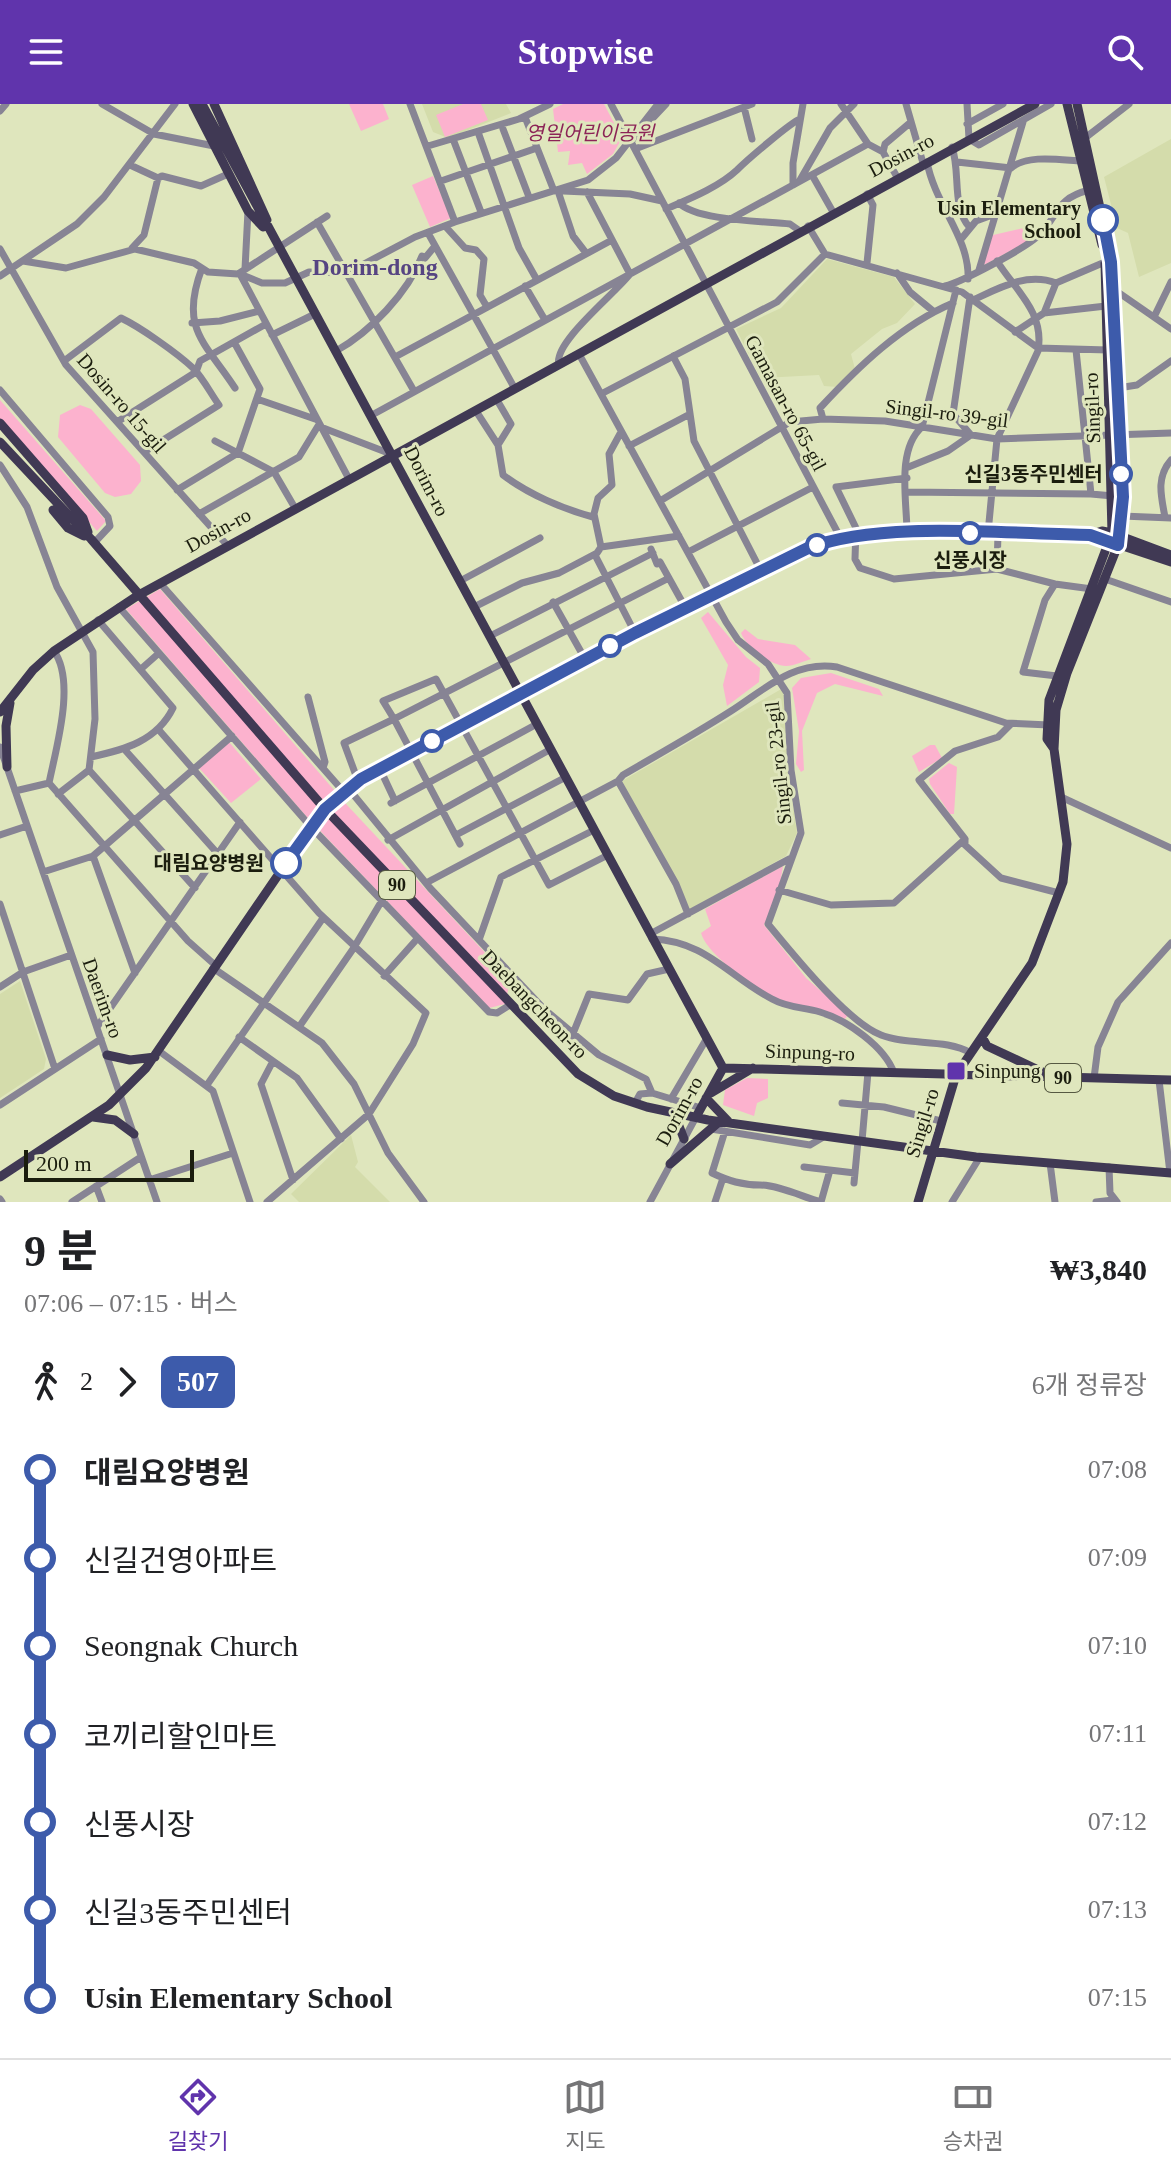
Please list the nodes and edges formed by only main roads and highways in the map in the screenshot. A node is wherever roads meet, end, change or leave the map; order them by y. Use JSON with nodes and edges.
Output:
{"nodes":[{"id":1,"x":214,"y":104,"type":"edge"},
{"id":2,"x":1035,"y":104,"type":"edge"},
{"id":3,"x":1067,"y":104,"type":"edge"},
{"id":4,"x":1077,"y":104,"type":"edge"},
{"id":5,"x":196,"y":105,"type":"edge"},
{"id":6,"x":219,"y":147,"type":"junction"},
{"id":7,"x":271,"y":235,"type":"junction"},
{"id":8,"x":0,"y":423,"type":"edge"},
{"id":9,"x":0,"y":430,"type":"edge"},
{"id":10,"x":1115,"y":434,"type":"junction"},
{"id":11,"x":0,"y":442,"type":"edge"},
{"id":12,"x":0,"y":448,"type":"edge"},
{"id":13,"x":394,"y":455,"type":"junction"},
{"id":14,"x":76,"y":524,"type":"junction"},
{"id":15,"x":1115,"y":539,"type":"junction"},
{"id":16,"x":92,"y":541,"type":"junction"},
{"id":17,"x":1171,"y":555,"type":"edge"},
{"id":18,"x":1171,"y":562,"type":"edge"},
{"id":19,"x":137,"y":596,"type":"junction"},
{"id":20,"x":521,"y":693,"type":"junction"},
{"id":21,"x":10,"y":702,"type":"junction"},
{"id":22,"x":0,"y":712,"type":"edge"},
{"id":23,"x":1051,"y":725,"type":"junction"},
{"id":24,"x":7,"y":767,"type":"road end"},
{"id":25,"x":325,"y":809,"type":"junction"},
{"id":26,"x":982,"y":1037,"type":"junction"},
{"id":27,"x":157,"y":1054,"type":"junction"},
{"id":28,"x":107,"y":1055,"type":"road end"},
{"id":29,"x":723,"y":1068,"type":"junction"},
{"id":30,"x":754,"y":1068,"type":"junction"},
{"id":31,"x":956,"y":1075,"type":"junction"},
{"id":32,"x":1054,"y":1077,"type":"junction"},
{"id":33,"x":1171,"y":1080,"type":"edge"},
{"id":34,"x":707,"y":1096,"type":"junction"},
{"id":35,"x":699,"y":1113,"type":"junction"},
{"id":36,"x":89,"y":1118,"type":"junction"},
{"id":37,"x":672,"y":1118,"type":"junction"},
{"id":38,"x":725,"y":1125,"type":"junction"},
{"id":39,"x":134,"y":1134,"type":"road end"},
{"id":40,"x":682,"y":1141,"type":"road end"},
{"id":41,"x":932,"y":1150,"type":"junction"},
{"id":42,"x":670,"y":1164,"type":"road end"},
{"id":43,"x":2,"y":1173,"type":"edge"},
{"id":44,"x":1171,"y":1173,"type":"edge"},
{"id":45,"x":918,"y":1202,"type":"edge"}],
"edges":[{"from":1,"to":7,"type":"main road"},
{"from":2,"to":13,"type":"main road","name":"Dosin-ro"},
{"from":3,"to":10,"type":"main road","name":"Singil-ro"},
{"from":4,"to":10,"type":"main road","name":"Singil-ro"},
{"from":5,"to":6,"type":"main road","name":"Dorim-ro"},
{"from":6,"to":7,"type":"main road","name":"Dorim-ro"},
{"from":6,"to":7,"type":"main road"},
{"from":7,"to":13,"type":"main road","name":"Dorim-ro"},
{"from":8,"to":16,"type":"main road"},
{"from":9,"to":14,"type":"main road","name":"Daebangcheon-ro","number":"90"},
{"from":10,"to":15,"type":"main road","name":"Singil-ro"},
{"from":10,"to":15,"type":"main road","name":"Singil-ro"},
{"from":11,"to":14,"type":"main road","name":"Daebangcheon-ro","number":"90"},
{"from":12,"to":16,"type":"main road"},
{"from":13,"to":19,"type":"main road","name":"Dosin-ro"},
{"from":13,"to":20,"type":"main road","name":"Dorim-ro"},
{"from":14,"to":16,"type":"main road","name":"Daebangcheon-ro","number":"90"},
{"from":15,"to":17,"type":"main road"},
{"from":15,"to":18,"type":"main road"},
{"from":15,"to":20,"type":"main road"},
{"from":15,"to":23,"type":"main road","name":"Singil-ro"},
{"from":15,"to":23,"type":"main road","name":"Singil-ro"},
{"from":16,"to":19,"type":"main road","name":"Daebangcheon-ro","number":"90"},
{"from":19,"to":21,"type":"main road","name":"Dosin-ro"},
{"from":19,"to":25,"type":"main road","name":"Daebangcheon-ro","number":"90"},
{"from":20,"to":25,"type":"main road"},
{"from":20,"to":29,"type":"main road","name":"Dorim-ro"},
{"from":21,"to":22,"type":"main road","name":"Dosin-ro"},
{"from":21,"to":24,"type":"main road"},
{"from":23,"to":26,"type":"main road","name":"Singil-ro"},
{"from":25,"to":27,"type":"main road"},
{"from":25,"to":37,"type":"main road","name":"Daebangcheon-ro","number":"90"},
{"from":26,"to":31,"type":"main road","name":"Singil-ro"},
{"from":26,"to":32,"type":"main road"},
{"from":27,"to":28,"type":"main road"},
{"from":27,"to":36,"type":"main road"},
{"from":29,"to":30,"type":"main road","name":"Sinpung-ro","number":"90"},
{"from":29,"to":34,"type":"main road","name":"Dorim-ro"},
{"from":30,"to":31,"type":"main road","name":"Sinpung-ro","number":"90"},
{"from":30,"to":34,"type":"main road"},
{"from":31,"to":32,"type":"main road","name":"Sinpung-ro","number":"90"},
{"from":31,"to":41,"type":"main road","name":"Singil-ro"},
{"from":32,"to":33,"type":"main road","name":"Sinpung-ro","number":"90"},
{"from":34,"to":35,"type":"main road","name":"Dorim-ro"},
{"from":34,"to":38,"type":"main road"},
{"from":35,"to":37,"type":"main road","name":"Daebangcheon-ro","number":"90"},
{"from":35,"to":38,"type":"main road","name":"Daebangcheon-ro"},
{"from":36,"to":39,"type":"main road"},
{"from":36,"to":43,"type":"main road"},
{"from":37,"to":40,"type":"main road"},
{"from":38,"to":41,"type":"main road","name":"Daebangcheon-ro"},
{"from":38,"to":42,"type":"main road"},
{"from":41,"to":44,"type":"main road","name":"Daebangcheon-ro"},
{"from":41,"to":45,"type":"main road","name":"Singil-ro"}]}
